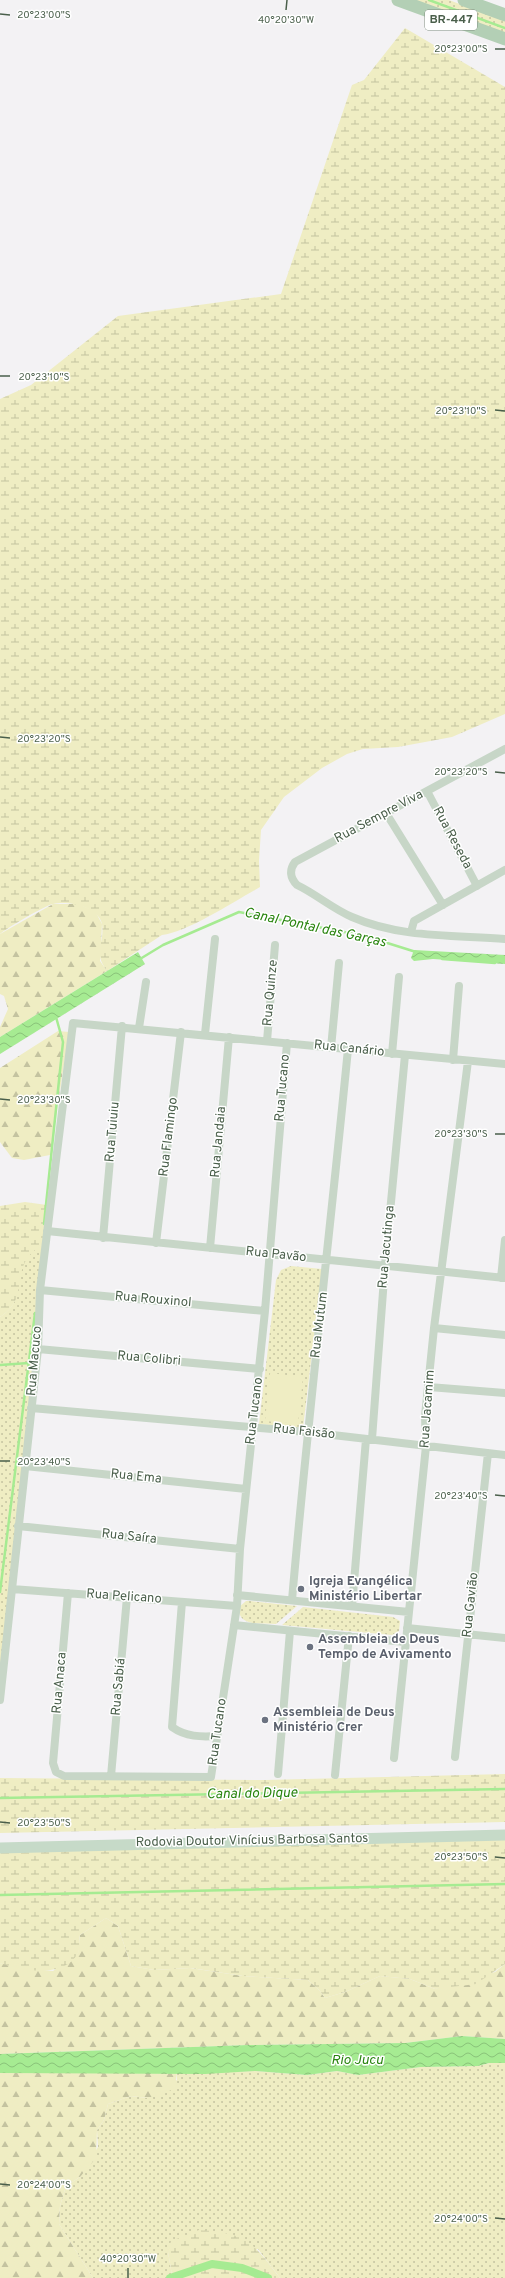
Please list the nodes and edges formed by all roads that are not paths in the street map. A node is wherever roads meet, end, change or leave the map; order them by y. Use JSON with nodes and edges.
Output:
{"nodes":[{"id":1,"x":398,"y":0,"type":"edge"},
{"id":2,"x":464,"y":0,"type":"edge"},
{"id":3,"x":505,"y":15,"type":"edge"},
{"id":4,"x":505,"y":40,"type":"edge"},
{"id":5,"x":505,"y":749,"type":"edge"},
{"id":6,"x":426,"y":791,"type":"junction"},
{"id":7,"x":386,"y":813,"type":"junction"},
{"id":8,"x":505,"y":870,"type":"edge"},
{"id":9,"x":477,"y":886,"type":"junction"},
{"id":10,"x":443,"y":905,"type":"junction"},
{"id":11,"x":411,"y":932,"type":"junction"},
{"id":12,"x":215,"y":939,"type":"dead end"},
{"id":13,"x":505,"y":939,"type":"edge"},
{"id":14,"x":275,"y":945,"type":"dead end"},
{"id":15,"x":339,"y":963,"type":"dead end"},
{"id":16,"x":399,"y":977,"type":"dead end"},
{"id":17,"x":146,"y":982,"type":"dead end"},
{"id":18,"x":458,"y":986,"type":"dead end"},
{"id":19,"x":73,"y":1023,"type":"joint"},
{"id":20,"x":122,"y":1026,"type":"junction"},
{"id":21,"x":139,"y":1028,"type":"junction"},
{"id":22,"x":181,"y":1032,"type":"junction"},
{"id":23,"x":205,"y":1034,"type":"junction"},
{"id":24,"x":229,"y":1037,"type":"junction"},
{"id":25,"x":267,"y":1041,"type":"junction"},
{"id":26,"x":287,"y":1043,"type":"junction"},
{"id":27,"x":331,"y":1048,"type":"junction"},
{"id":28,"x":348,"y":1049,"type":"junction"},
{"id":29,"x":392,"y":1054,"type":"junction"},
{"id":30,"x":405,"y":1055,"type":"junction"},
{"id":31,"x":452,"y":1060,"type":"junction"},
{"id":32,"x":468,"y":1061,"type":"junction"},
{"id":33,"x":505,"y":1064,"type":"edge"},
{"id":34,"x":47,"y":1230,"type":"junction"},
{"id":35,"x":104,"y":1238,"type":"junction"},
{"id":36,"x":505,"y":1240,"type":"edge"},
{"id":37,"x":156,"y":1243,"type":"junction"},
{"id":38,"x":210,"y":1248,"type":"junction"},
{"id":39,"x":269,"y":1255,"type":"junction"},
{"id":40,"x":328,"y":1261,"type":"junction"},
{"id":41,"x":385,"y":1265,"type":"junction"},
{"id":42,"x":440,"y":1271,"type":"junction"},
{"id":43,"x":503,"y":1278,"type":"edge"},
{"id":44,"x":40,"y":1290,"type":"junction"},
{"id":45,"x":266,"y":1310,"type":"junction"},
{"id":46,"x":434,"y":1328,"type":"junction"},
{"id":47,"x":505,"y":1335,"type":"edge"},
{"id":48,"x":38,"y":1349,"type":"junction"},
{"id":49,"x":260,"y":1370,"type":"junction"},
{"id":50,"x":429,"y":1387,"type":"junction"},
{"id":51,"x":505,"y":1393,"type":"edge"},
{"id":52,"x":31,"y":1408,"type":"junction"},
{"id":53,"x":252,"y":1427,"type":"junction"},
{"id":54,"x":307,"y":1432,"type":"junction"},
{"id":55,"x":369,"y":1439,"type":"junction"},
{"id":56,"x":426,"y":1446,"type":"junction"},
{"id":57,"x":488,"y":1453,"type":"junction"},
{"id":58,"x":505,"y":1455,"type":"edge"},
{"id":59,"x":25,"y":1466,"type":"junction"},
{"id":60,"x":246,"y":1489,"type":"junction"},
{"id":61,"x":18,"y":1526,"type":"junction"},
{"id":62,"x":240,"y":1548,"type":"junction"},
{"id":63,"x":12,"y":1589,"type":"junction"},
{"id":64,"x":68,"y":1593,"type":"junction"},
{"id":65,"x":237,"y":1595,"type":"junction"},
{"id":66,"x":127,"y":1597,"type":"junction"},
{"id":67,"x":292,"y":1600,"type":"junction"},
{"id":68,"x":182,"y":1602,"type":"junction"},
{"id":69,"x":237,"y":1606,"type":"junction"},
{"id":70,"x":352,"y":1606,"type":"junction"},
{"id":71,"x":408,"y":1612,"type":"junction"},
{"id":72,"x":234,"y":1625,"type":"junction"},
{"id":73,"x":407,"y":1628,"type":"junction"},
{"id":74,"x":290,"y":1630,"type":"junction"},
{"id":75,"x":468,"y":1634,"type":"junction"},
{"id":76,"x":349,"y":1636,"type":"junction"},
{"id":77,"x":505,"y":1638,"type":"edge"},
{"id":78,"x":405,"y":1642,"type":"junction"},
{"id":79,"x":0,"y":1700,"type":"edge"},
{"id":80,"x":217,"y":1736,"type":"junction"},
{"id":81,"x":455,"y":1757,"type":"dead end"},
{"id":82,"x":394,"y":1758,"type":"dead end"},
{"id":83,"x":278,"y":1774,"type":"dead end"},
{"id":84,"x":335,"y":1775,"type":"dead end"},
{"id":85,"x":111,"y":1776,"type":"junction"},
{"id":86,"x":505,"y":1835,"type":"edge"},
{"id":87,"x":0,"y":1848,"type":"edge"}],
"edges":[{"from":1,"to":4,"type":"main road","number":"BR-447"},
{"from":2,"to":3,"type":"main road","number":"BR-447"},
{"from":5,"to":6,"type":"street","name":"Rua Sempre Viva"},
{"from":6,"to":7,"type":"street","name":"Rua Sempre Viva"},
{"from":6,"to":9,"type":"street","name":"Rua Reseda"},
{"from":7,"to":10,"type":"street"},
{"from":7,"to":11,"type":"street","name":"Rua Sempre Viva"},
{"from":8,"to":9,"type":"street"},
{"from":9,"to":10,"type":"street"},
{"from":10,"to":11,"type":"street"},
{"from":11,"to":13,"type":"street"},
{"from":12,"to":23,"type":"street"},
{"from":14,"to":25,"type":"street","name":"Rua Quinze"},
{"from":15,"to":27,"type":"street"},
{"from":16,"to":29,"type":"street"},
{"from":17,"to":21,"type":"street"},
{"from":18,"to":31,"type":"street"},
{"from":19,"to":20,"type":"street","name":"Rua Canário"},
{"from":19,"to":34,"type":"street","name":"Rua Macuco"},
{"from":20,"to":21,"type":"street","name":"Rua Canário"},
{"from":20,"to":35,"type":"street","name":"Rua Tuiuiu"},
{"from":21,"to":22,"type":"street","name":"Rua Canário"},
{"from":22,"to":23,"type":"street","name":"Rua Canário"},
{"from":22,"to":37,"type":"street","name":"Rua Flamingo"},
{"from":23,"to":24,"type":"street","name":"Rua Canário"},
{"from":24,"to":25,"type":"street","name":"Rua Canário"},
{"from":24,"to":38,"type":"street","name":"Rua Jandaia"},
{"from":25,"to":26,"type":"street","name":"Rua Canário"},
{"from":26,"to":27,"type":"street","name":"Rua Canário"},
{"from":26,"to":39,"type":"street","name":"Rua Tucano"},
{"from":27,"to":28,"type":"street","name":"Rua Canário"},
{"from":28,"to":29,"type":"street","name":"Rua Canário"},
{"from":28,"to":40,"type":"street","name":"Rua Mutum"},
{"from":29,"to":30,"type":"street","name":"Rua Canário"},
{"from":30,"to":31,"type":"street","name":"Rua Canário"},
{"from":30,"to":41,"type":"street","name":"Rua Jacutinga"},
{"from":31,"to":32,"type":"street","name":"Rua Canário"},
{"from":32,"to":33,"type":"street","name":"Rua Canário"},
{"from":32,"to":42,"type":"street","name":"Rua Jacamim"},
{"from":34,"to":35,"type":"street","name":"Rua Pavão"},
{"from":34,"to":44,"type":"street","name":"Rua Macuco"},
{"from":35,"to":37,"type":"street","name":"Rua Pavão"},
{"from":36,"to":43,"type":"street"},
{"from":37,"to":38,"type":"street","name":"Rua Pavão"},
{"from":38,"to":39,"type":"street","name":"Rua Pavão"},
{"from":39,"to":40,"type":"street","name":"Rua Pavão"},
{"from":39,"to":45,"type":"street","name":"Rua Tucano"},
{"from":40,"to":41,"type":"street","name":"Rua Pavão"},
{"from":40,"to":54,"type":"street","name":"Rua Mutum"},
{"from":41,"to":42,"type":"street","name":"Rua Pavão"},
{"from":41,"to":55,"type":"street","name":"Rua Jacutinga"},
{"from":42,"to":43,"type":"street","name":"Rua Pavão"},
{"from":42,"to":46,"type":"street","name":"Rua Jacamim"},
{"from":44,"to":45,"type":"street","name":"Rua Rouxinol"},
{"from":44,"to":48,"type":"street","name":"Rua Macuco"},
{"from":45,"to":49,"type":"street","name":"Rua Tucano"},
{"from":46,"to":47,"type":"street"},
{"from":46,"to":50,"type":"street","name":"Rua Jacamim"},
{"from":48,"to":49,"type":"street","name":"Rua Colibri"},
{"from":48,"to":52,"type":"street","name":"Rua Macuco"},
{"from":49,"to":53,"type":"street","name":"Rua Tucano"},
{"from":50,"to":51,"type":"street"},
{"from":50,"to":56,"type":"street","name":"Rua Jacamim"},
{"from":52,"to":53,"type":"street","name":"Rua Faisão"},
{"from":52,"to":59,"type":"street","name":"Rua Macuco"},
{"from":53,"to":54,"type":"street","name":"Rua Faisão"},
{"from":53,"to":60,"type":"street","name":"Rua Tucano"},
{"from":54,"to":55,"type":"street","name":"Rua Faisão"},
{"from":54,"to":67,"type":"street","name":"Rua Mutum"},
{"from":55,"to":56,"type":"street","name":"Rua Faisão"},
{"from":55,"to":70,"type":"street","name":"Rua Jacutinga"},
{"from":56,"to":57,"type":"street","name":"Rua Faisão"},
{"from":56,"to":71,"type":"street","name":"Rua Jacamim"},
{"from":57,"to":58,"type":"street","name":"Rua Faisão"},
{"from":57,"to":75,"type":"street","name":"Rua Gavião"},
{"from":59,"to":60,"type":"street","name":"Rua Ema"},
{"from":59,"to":61,"type":"street","name":"Rua Macuco"},
{"from":60,"to":62,"type":"street","name":"Rua Tucano"},
{"from":61,"to":62,"type":"street","name":"Rua Saíra"},
{"from":61,"to":63,"type":"street","name":"Rua Macuco"},
{"from":62,"to":65,"type":"street","name":"Rua Tucano"},
{"from":63,"to":64,"type":"street","name":"Rua Pelicano"},
{"from":63,"to":79,"type":"street","name":"Rua Macuco"},
{"from":64,"to":66,"type":"street","name":"Rua Pelicano"},
{"from":64,"to":85,"type":"street","name":"Rua Anaca"},
{"from":65,"to":67,"type":"street"},
{"from":65,"to":69,"type":"street","name":"Rua Tucano"},
{"from":66,"to":68,"type":"street","name":"Rua Pelicano"},
{"from":66,"to":85,"type":"street","name":"Rua Sabiá"},
{"from":67,"to":70,"type":"street"},
{"from":68,"to":69,"type":"street","name":"Rua Pelicano"},
{"from":68,"to":80,"type":"street"},
{"from":69,"to":72,"type":"street","name":"Rua Tucano"},
{"from":70,"to":71,"type":"street"},
{"from":71,"to":73,"type":"street","name":"Rua Jacamim"},
{"from":72,"to":74,"type":"street"},
{"from":72,"to":80,"type":"street","name":"Rua Tucano"},
{"from":73,"to":75,"type":"street"},
{"from":73,"to":78,"type":"street","name":"Rua Jacamim"},
{"from":74,"to":76,"type":"street"},
{"from":74,"to":83,"type":"street"},
{"from":75,"to":77,"type":"street"},
{"from":75,"to":81,"type":"street","name":"Rua Gavião"},
{"from":76,"to":78,"type":"street"},
{"from":76,"to":84,"type":"street"},
{"from":78,"to":82,"type":"street","name":"Rua Jacamim"},
{"from":80,"to":85,"type":"street","name":"Rua Tucano"},
{"from":86,"to":87,"type":"main road","name":"Rodovia Doutor Vinícius Barbosa Santos"}]}
